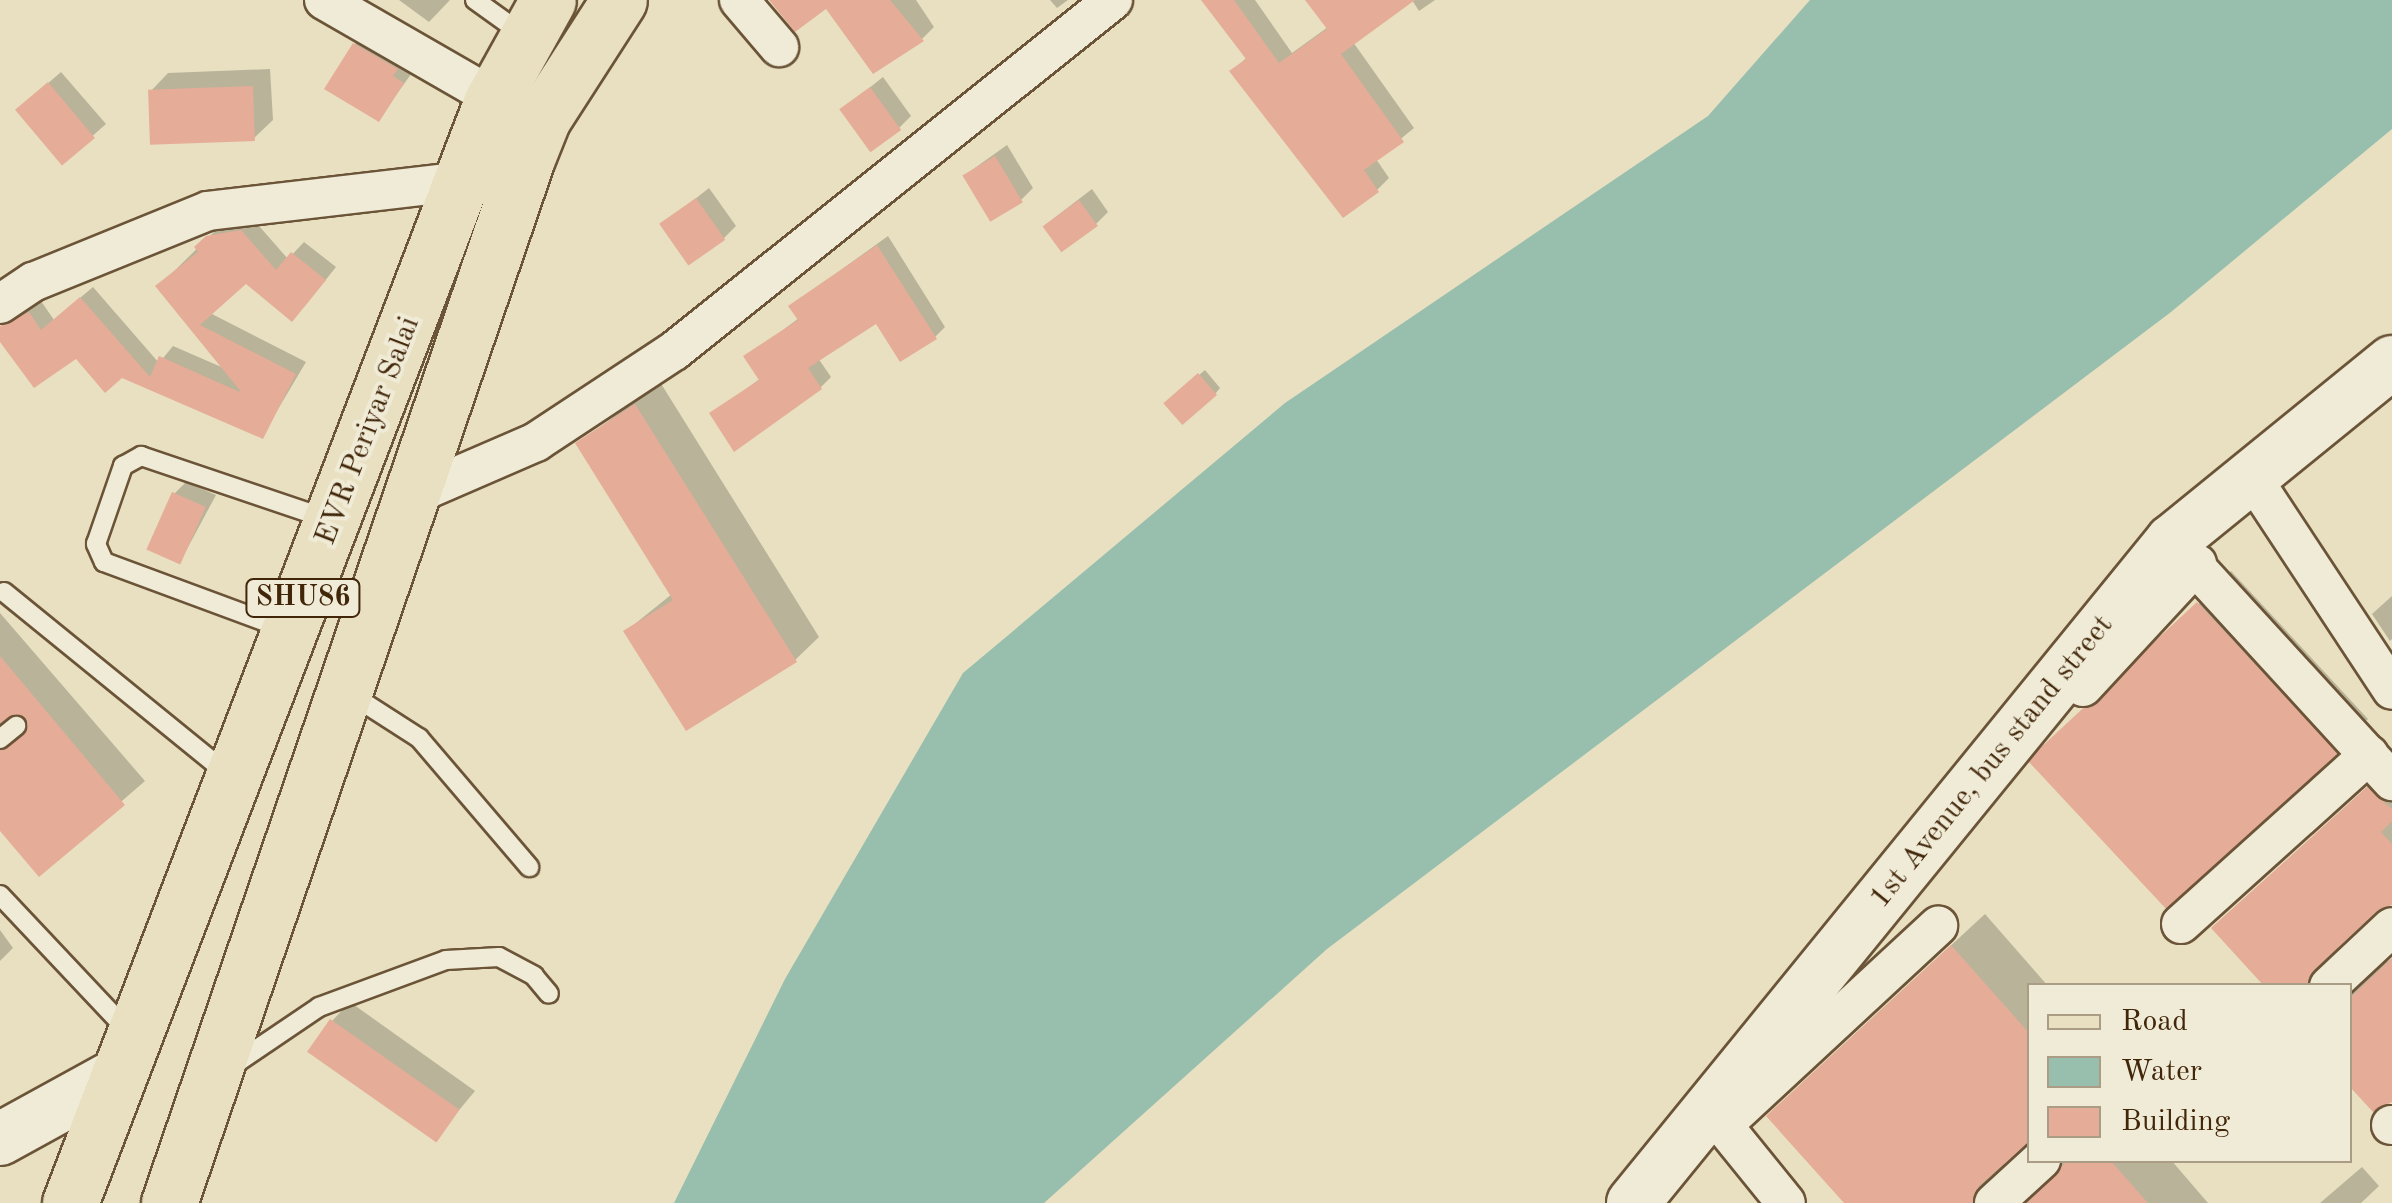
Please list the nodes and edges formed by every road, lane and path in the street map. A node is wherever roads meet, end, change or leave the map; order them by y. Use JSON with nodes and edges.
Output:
{"nodes":[{"id":1,"x":324,"y":0,"type":"edge"},
{"id":2,"x":475,"y":0,"type":"edge"},
{"id":3,"x":619,"y":0,"type":"edge"},
{"id":4,"x":739,"y":0,"type":"edge"},
{"id":5,"x":1114,"y":0,"type":"edge"},
{"id":6,"x":537,"y":18,"type":"edge"},
{"id":7,"x":779,"y":47,"type":"dead end"},
{"id":8,"x":492,"y":100,"type":"junction"},
{"id":9,"x":543,"y":118,"type":"junction"},
{"id":10,"x":465,"y":181,"type":"junction"},
{"id":11,"x":0,"y":304,"type":"edge"},
{"id":12,"x":2392,"y":362,"type":"edge"},
{"id":13,"x":2252,"y":476,"type":"junction"},
{"id":14,"x":416,"y":494,"type":"junction"},
{"id":15,"x":333,"y":520,"type":"junction"},
{"id":16,"x":2187,"y":555,"type":"junction"},
{"id":17,"x":4,"y":592,"type":"dead end"},
{"id":18,"x":290,"y":631,"type":"junction"},
{"id":19,"x":2392,"y":690,"type":"edge"},
{"id":20,"x":347,"y":692,"type":"junction"},
{"id":21,"x":16,"y":726,"type":"dead end"},
{"id":22,"x":0,"y":739,"type":"edge"},
{"id":23,"x":2011,"y":764,"type":"dead end"},
{"id":24,"x":2380,"y":768,"type":"edge"},
{"id":25,"x":233,"y":778,"type":"junction"},
{"id":26,"x":529,"y":867,"type":"dead end"},
{"id":27,"x":0,"y":895,"type":"edge"},
{"id":28,"x":2181,"y":924,"type":"dead end"},
{"id":29,"x":1938,"y":926,"type":"dead end"},
{"id":30,"x":2392,"y":928,"type":"edge"},
{"id":31,"x":2332,"y":983,"type":"edge"},
{"id":32,"x":549,"y":994,"type":"dead end"},
{"id":33,"x":125,"y":1055,"type":"junction"},
{"id":34,"x":212,"y":1080,"type":"junction"},
{"id":35,"x":1718,"y":1117,"type":"junction"},
{"id":36,"x":0,"y":1139,"type":"edge"},
{"id":37,"x":2037,"y":1163,"type":"edge"},
{"id":38,"x":70,"y":1203,"type":"edge"},
{"id":39,"x":169,"y":1203,"type":"edge"},
{"id":40,"x":1633,"y":1203,"type":"edge"},
{"id":41,"x":1786,"y":1203,"type":"edge"},
{"id":42,"x":1994,"y":1203,"type":"edge"}],
"edges":[{"from":1,"to":8,"type":"street"},
{"from":2,"to":6,"type":"lane"},
{"from":3,"to":9,"type":"main road","name":"EVR Periyar Salai","number":"SHU86"},
{"from":4,"to":7,"type":"street"},
{"from":5,"to":14,"type":"street"},
{"from":6,"to":8,"type":"main road","name":"EVR Periyar Salai","number":"SHU86"},
{"from":8,"to":9,"type":"street"},
{"from":8,"to":10,"type":"main road","name":"EVR Periyar Salai","number":"SHU86"},
{"from":9,"to":14,"type":"main road","name":"EVR Periyar Salai","number":"SHU86"},
{"from":10,"to":11,"type":"street"},
{"from":10,"to":15,"type":"main road","name":"EVR Periyar Salai","number":"SHU86"},
{"from":12,"to":13,"type":"street","name":"1st Avenue, bus stand street"},
{"from":13,"to":16,"type":"street","name":"1st Avenue, bus stand street"},
{"from":13,"to":19,"type":"street"},
{"from":14,"to":20,"type":"main road","name":"EVR Periyar Salai","number":"SHU86"},
{"from":15,"to":18,"type":"main road","name":"EVR Periyar Salai","number":"SHU86"},
{"from":15,"to":18,"type":"lane"},
{"from":16,"to":23,"type":"street"},
{"from":16,"to":24,"type":"street"},
{"from":16,"to":35,"type":"street","name":"1st Avenue, bus stand street"},
{"from":17,"to":25,"type":"lane"},
{"from":18,"to":25,"type":"main road","name":"EVR Periyar Salai","number":"SHU86"},
{"from":20,"to":26,"type":"lane"},
{"from":20,"to":34,"type":"main road","name":"EVR Periyar Salai","number":"SHU86"},
{"from":21,"to":22,"type":"lane"},
{"from":24,"to":28,"type":"street"},
{"from":25,"to":33,"type":"main road","name":"EVR Periyar Salai","number":"SHU86"},
{"from":27,"to":33,"type":"lane"},
{"from":29,"to":35,"type":"street"},
{"from":30,"to":31,"type":"street"},
{"from":32,"to":34,"type":"lane"},
{"from":33,"to":36,"type":"street"},
{"from":33,"to":38,"type":"main road","name":"EVR Periyar Salai","number":"SHU86"},
{"from":34,"to":39,"type":"main road","name":"EVR Periyar Salai","number":"SHU86"},
{"from":35,"to":40,"type":"street","name":"1st Avenue, bus stand street"},
{"from":35,"to":41,"type":"street"},
{"from":37,"to":42,"type":"street"}]}
